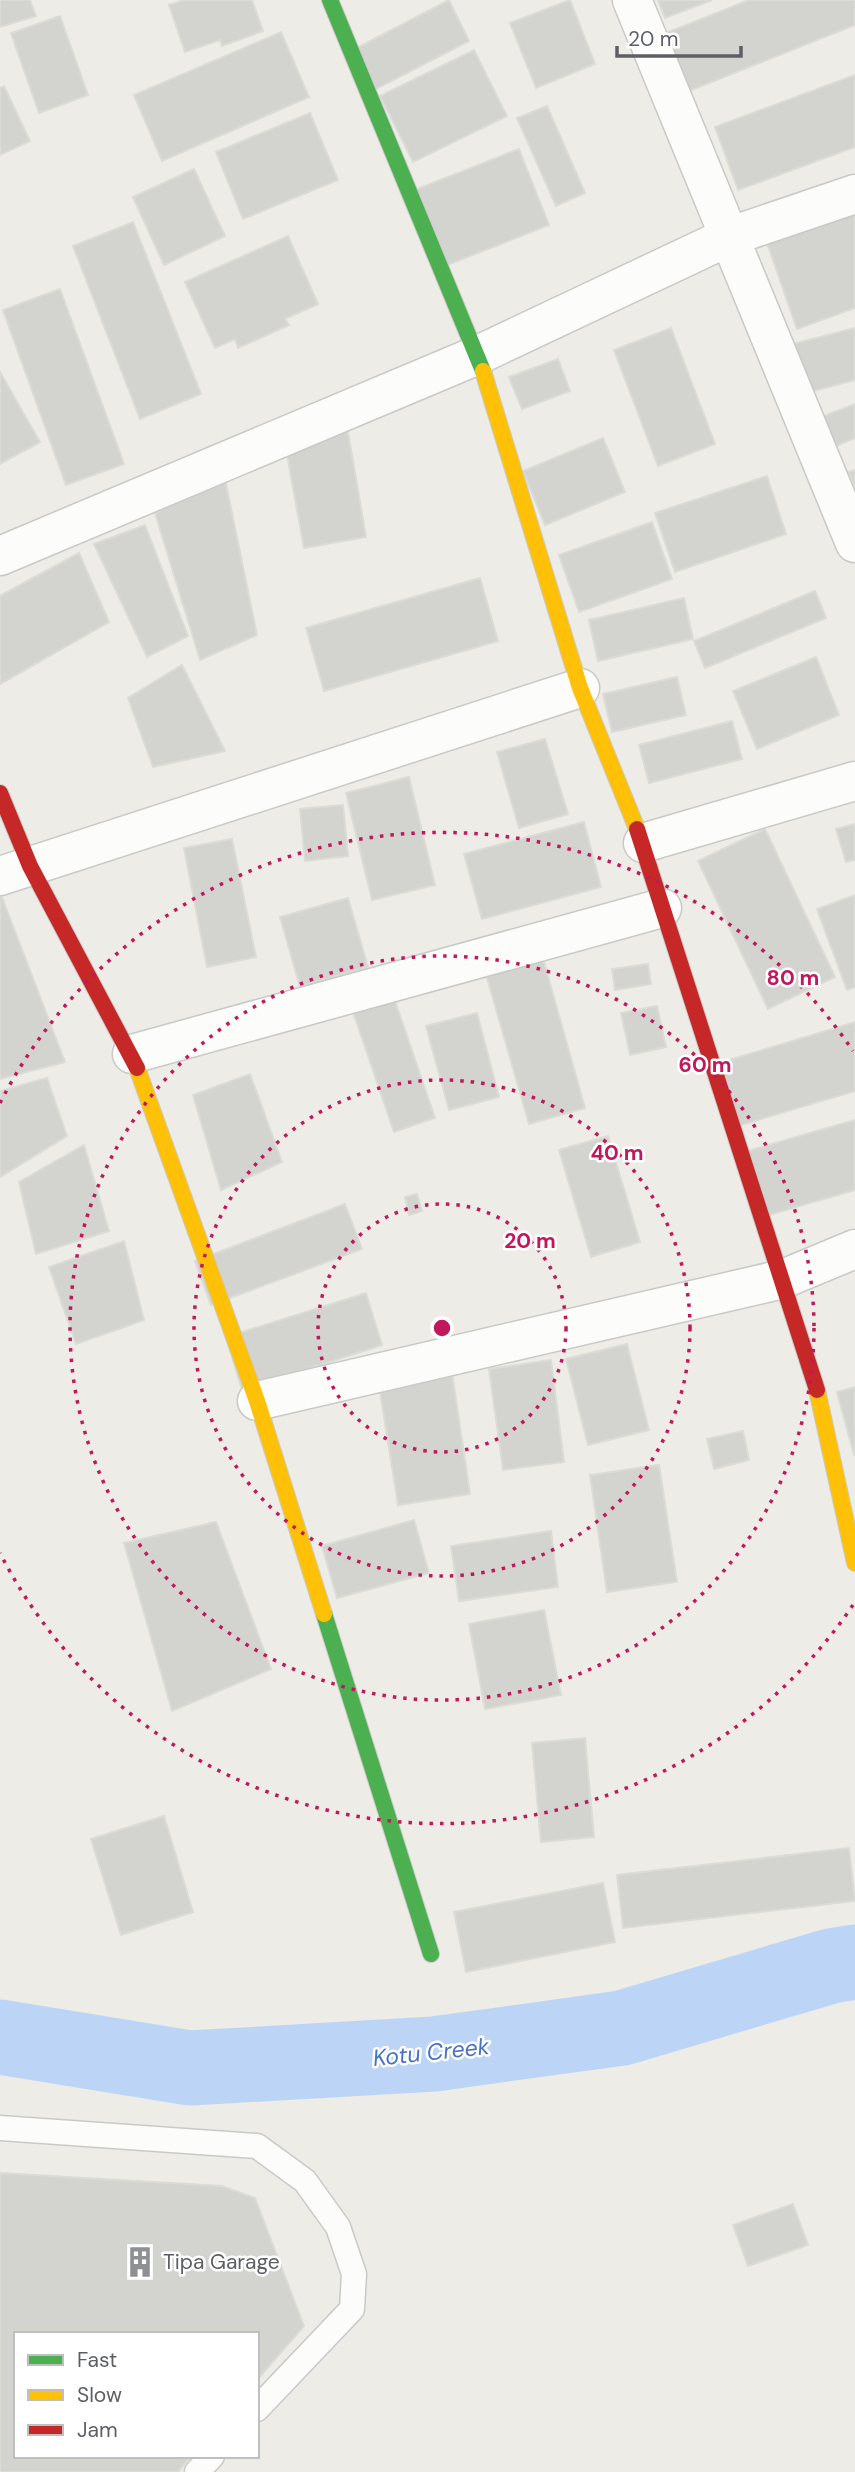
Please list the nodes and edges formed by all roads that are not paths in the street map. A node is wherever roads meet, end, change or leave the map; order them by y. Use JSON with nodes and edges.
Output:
{"nodes":[{"id":1,"x":330,"y":0,"type":"edge"},
{"id":2,"x":632,"y":0,"type":"edge"},
{"id":3,"x":855,"y":194,"type":"edge"},
{"id":4,"x":728,"y":237,"type":"junction"},
{"id":5,"x":478,"y":355,"type":"junction"},
{"id":6,"x":855,"y":543,"type":"edge"},
{"id":7,"x":0,"y":556,"type":"edge"},
{"id":8,"x":580,"y":688,"type":"junction"},
{"id":9,"x":855,"y":780,"type":"edge"},
{"id":10,"x":0,"y":793,"type":"edge"},
{"id":11,"x":643,"y":842,"type":"junction"},
{"id":12,"x":15,"y":871,"type":"edge"},
{"id":13,"x":662,"y":908,"type":"junction"},
{"id":14,"x":132,"y":1054,"type":"junction"},
{"id":15,"x":855,"y":1249,"type":"edge"},
{"id":16,"x":783,"y":1279,"type":"junction"},
{"id":17,"x":257,"y":1401,"type":"junction"},
{"id":18,"x":855,"y":1563,"type":"edge"},
{"id":19,"x":431,"y":1954,"type":"dead end"},
{"id":20,"x":0,"y":2128,"type":"edge"},
{"id":21,"x":259,"y":2407,"type":"edge"},
{"id":22,"x":210,"y":2458,"type":"edge"},
{"id":23,"x":197,"y":2472,"type":"edge"}],
"edges":[{"from":1,"to":5,"type":"street"},
{"from":2,"to":4,"type":"street"},
{"from":3,"to":4,"type":"street"},
{"from":4,"to":5,"type":"street"},
{"from":4,"to":6,"type":"street"},
{"from":5,"to":7,"type":"street"},
{"from":5,"to":8,"type":"street"},
{"from":8,"to":11,"type":"street"},
{"from":8,"to":12,"type":"street"},
{"from":9,"to":11,"type":"street"},
{"from":10,"to":12,"type":"street"},
{"from":11,"to":13,"type":"street"},
{"from":12,"to":14,"type":"street"},
{"from":13,"to":14,"type":"street"},
{"from":13,"to":16,"type":"street"},
{"from":14,"to":17,"type":"street"},
{"from":15,"to":16,"type":"street"},
{"from":16,"to":17,"type":"street"},
{"from":16,"to":18,"type":"street"},
{"from":17,"to":19,"type":"street"},
{"from":20,"to":21,"type":"lane"},
{"from":22,"to":23,"type":"lane"}]}
